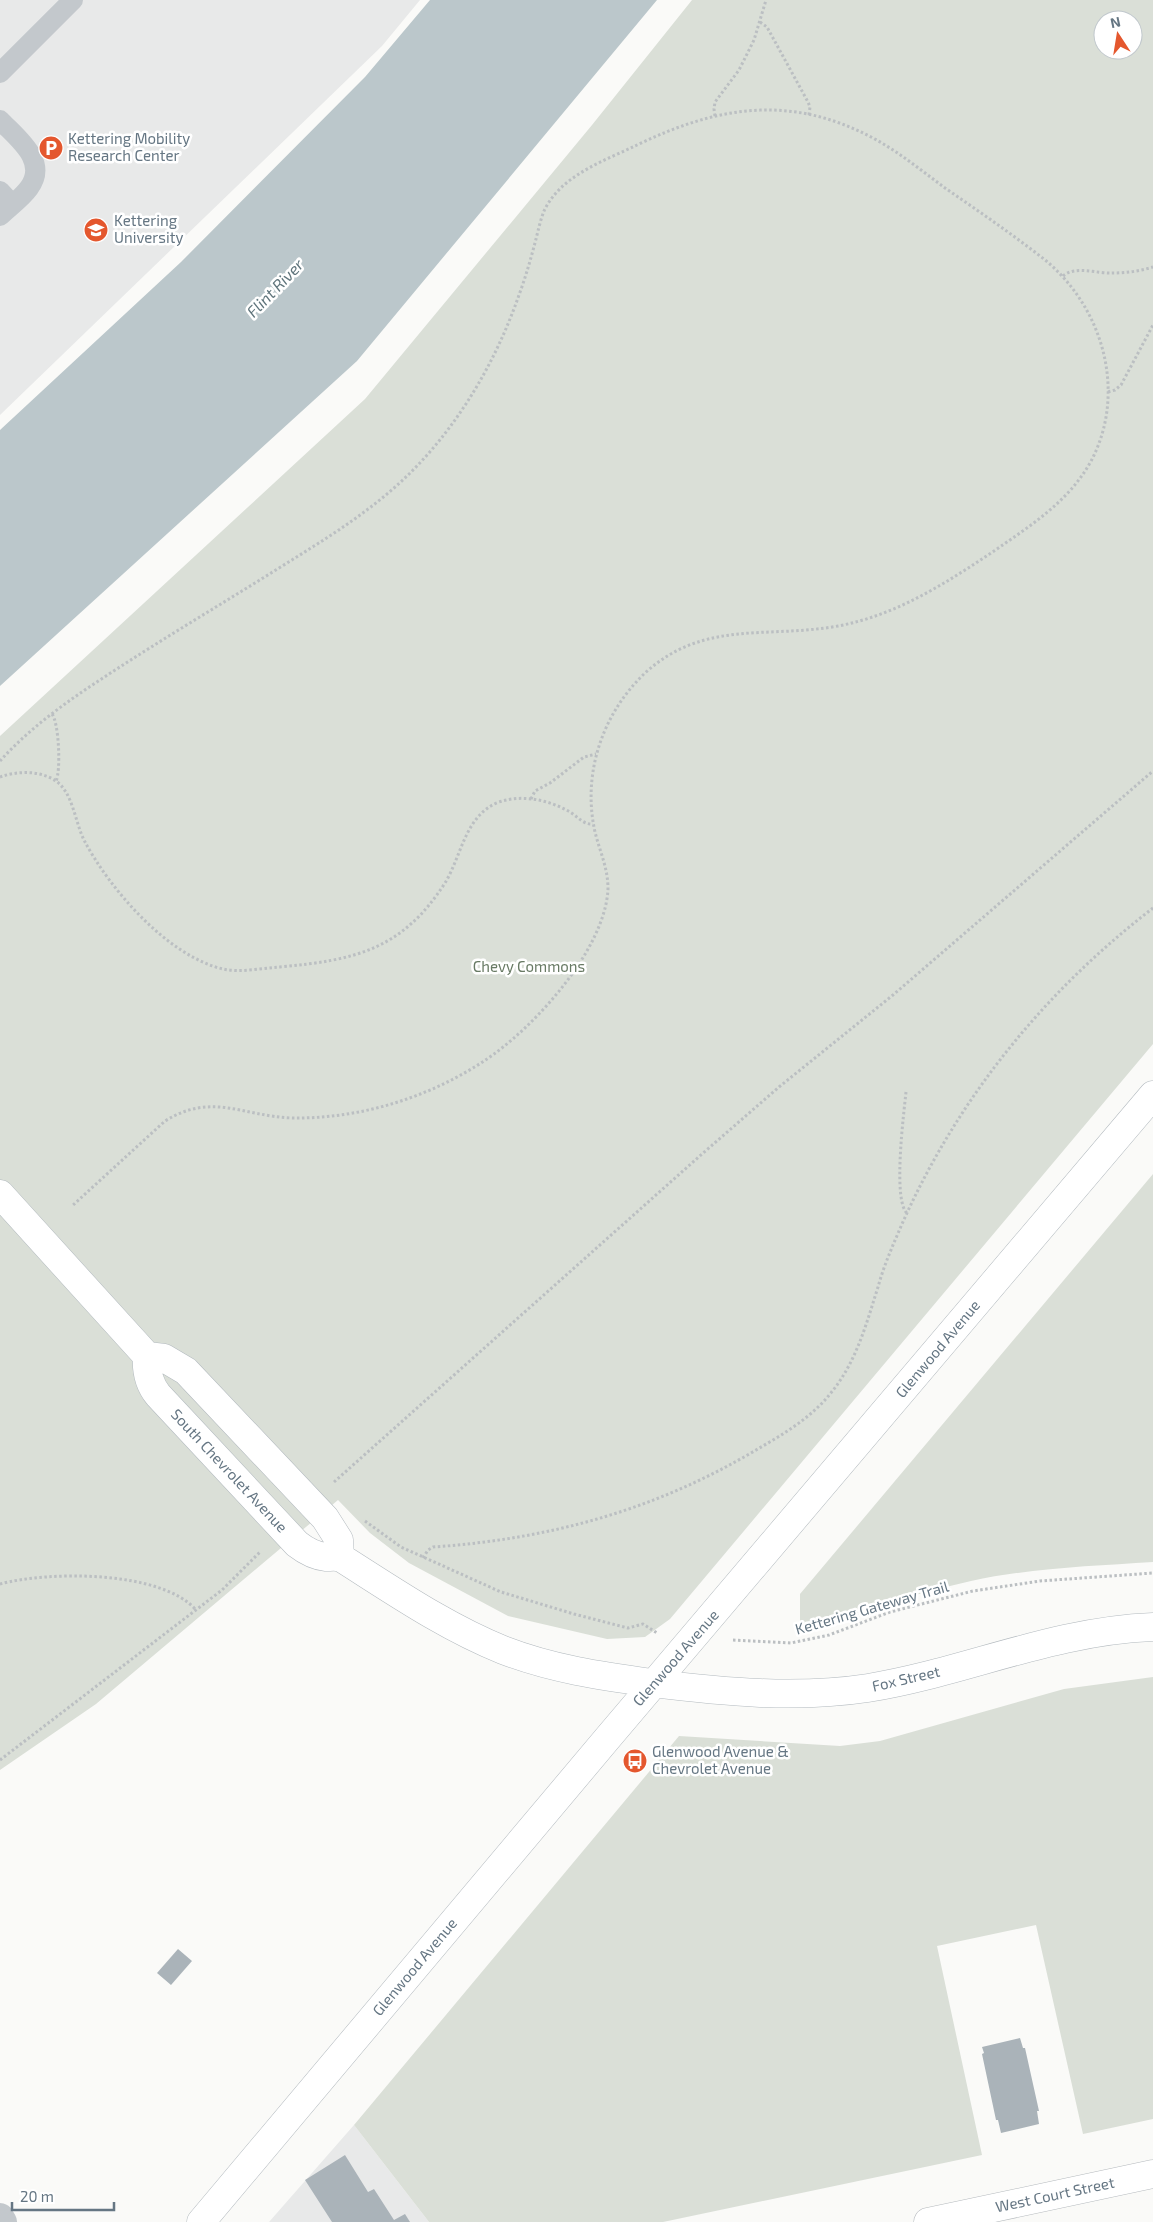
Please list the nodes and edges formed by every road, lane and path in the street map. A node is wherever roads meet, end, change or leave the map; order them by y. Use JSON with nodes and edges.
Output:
{"nodes":[{"id":1,"x":72,"y":0,"type":"edge"},
{"id":2,"x":766,"y":0,"type":"edge"},
{"id":3,"x":760,"y":22,"type":"junction"},
{"id":4,"x":0,"y":73,"type":"edge"},
{"id":5,"x":809,"y":115,"type":"junction"},
{"id":6,"x":715,"y":116,"type":"junction"},
{"id":7,"x":0,"y":120,"type":"edge"},
{"id":8,"x":4,"y":204,"type":"edge"},
{"id":9,"x":1153,"y":267,"type":"edge"},
{"id":10,"x":1062,"y":276,"type":"junction"},
{"id":11,"x":1153,"y":324,"type":"edge"},
{"id":12,"x":1108,"y":392,"type":"junction"},
{"id":13,"x":52,"y":714,"type":"junction"},
{"id":14,"x":596,"y":754,"type":"junction"},
{"id":15,"x":0,"y":761,"type":"edge"},
{"id":16,"x":1153,"y":771,"type":"edge"},
{"id":17,"x":0,"y":777,"type":"edge"},
{"id":18,"x":56,"y":781,"type":"junction"},
{"id":19,"x":531,"y":799,"type":"junction"},
{"id":20,"x":593,"y":824,"type":"junction"},
{"id":21,"x":1153,"y":908,"type":"edge"},
{"id":22,"x":906,"y":1092,"type":"dead end"},
{"id":23,"x":1153,"y":1095,"type":"edge"},
{"id":24,"x":0,"y":1194,"type":"edge"},
{"id":25,"x":72,"y":1206,"type":"dead end"},
{"id":26,"x":908,"y":1214,"type":"junction"},
{"id":27,"x":148,"y":1356,"type":"junction"},
{"id":28,"x":329,"y":1486,"type":"dead end"},
{"id":29,"x":361,"y":1518,"type":"dead end"},
{"id":30,"x":264,"y":1547,"type":"dead end"},
{"id":31,"x":340,"y":1557,"type":"junction"},
{"id":32,"x":423,"y":1558,"type":"junction"},
{"id":33,"x":1153,"y":1573,"type":"edge"},
{"id":34,"x":0,"y":1584,"type":"edge"},
{"id":35,"x":196,"y":1610,"type":"junction"},
{"id":36,"x":1153,"y":1627,"type":"edge"},
{"id":37,"x":656,"y":1633,"type":"dead end"},
{"id":38,"x":776,"y":1644,"type":"dead end"},
{"id":39,"x":655,"y":1683,"type":"junction"},
{"id":40,"x":0,"y":1760,"type":"edge"},
{"id":41,"x":1153,"y":2174,"type":"edge"},
{"id":42,"x":0,"y":2217,"type":"edge"},
{"id":43,"x":3,"y":2222,"type":"edge"},
{"id":44,"x":201,"y":2222,"type":"edge"},
{"id":45,"x":928,"y":2222,"type":"edge"}],
"edges":[{"from":1,"to":4,"type":"lane"},
{"from":2,"to":3,"type":"path"},
{"from":3,"to":5,"type":"path"},
{"from":3,"to":6,"type":"path"},
{"from":5,"to":6,"type":"path"},
{"from":5,"to":10,"type":"path"},
{"from":6,"to":13,"type":"path"},
{"from":7,"to":8,"type":"lane"},
{"from":9,"to":10,"type":"path"},
{"from":10,"to":12,"type":"path"},
{"from":11,"to":12,"type":"path"},
{"from":12,"to":14,"type":"path"},
{"from":13,"to":15,"type":"path"},
{"from":13,"to":18,"type":"path"},
{"from":14,"to":19,"type":"path"},
{"from":14,"to":20,"type":"path"},
{"from":16,"to":28,"type":"path"},
{"from":17,"to":18,"type":"path"},
{"from":18,"to":19,"type":"path"},
{"from":19,"to":20,"type":"path"},
{"from":20,"to":25,"type":"path"},
{"from":21,"to":26,"type":"path"},
{"from":22,"to":26,"type":"path"},
{"from":23,"to":39,"type":"street","name":"Glenwood Avenue"},
{"from":24,"to":27,"type":"street"},
{"from":26,"to":32,"type":"path"},
{"from":27,"to":31,"type":"street"},
{"from":27,"to":31,"type":"street","name":"South Chevrolet Avenue"},
{"from":29,"to":32,"type":"path"},
{"from":30,"to":35,"type":"path"},
{"from":31,"to":39,"type":"street","name":"South Chevrolet Avenue"},
{"from":32,"to":37,"type":"path"},
{"from":33,"to":38,"type":"path","name":"Kettering Gateway Trail"},
{"from":34,"to":35,"type":"path"},
{"from":35,"to":40,"type":"path"},
{"from":36,"to":39,"type":"street","name":"Fox Street"},
{"from":39,"to":44,"type":"street","name":"Glenwood Avenue"},
{"from":41,"to":45,"type":"street","name":"West Court Street"},
{"from":42,"to":43,"type":"street"}]}
